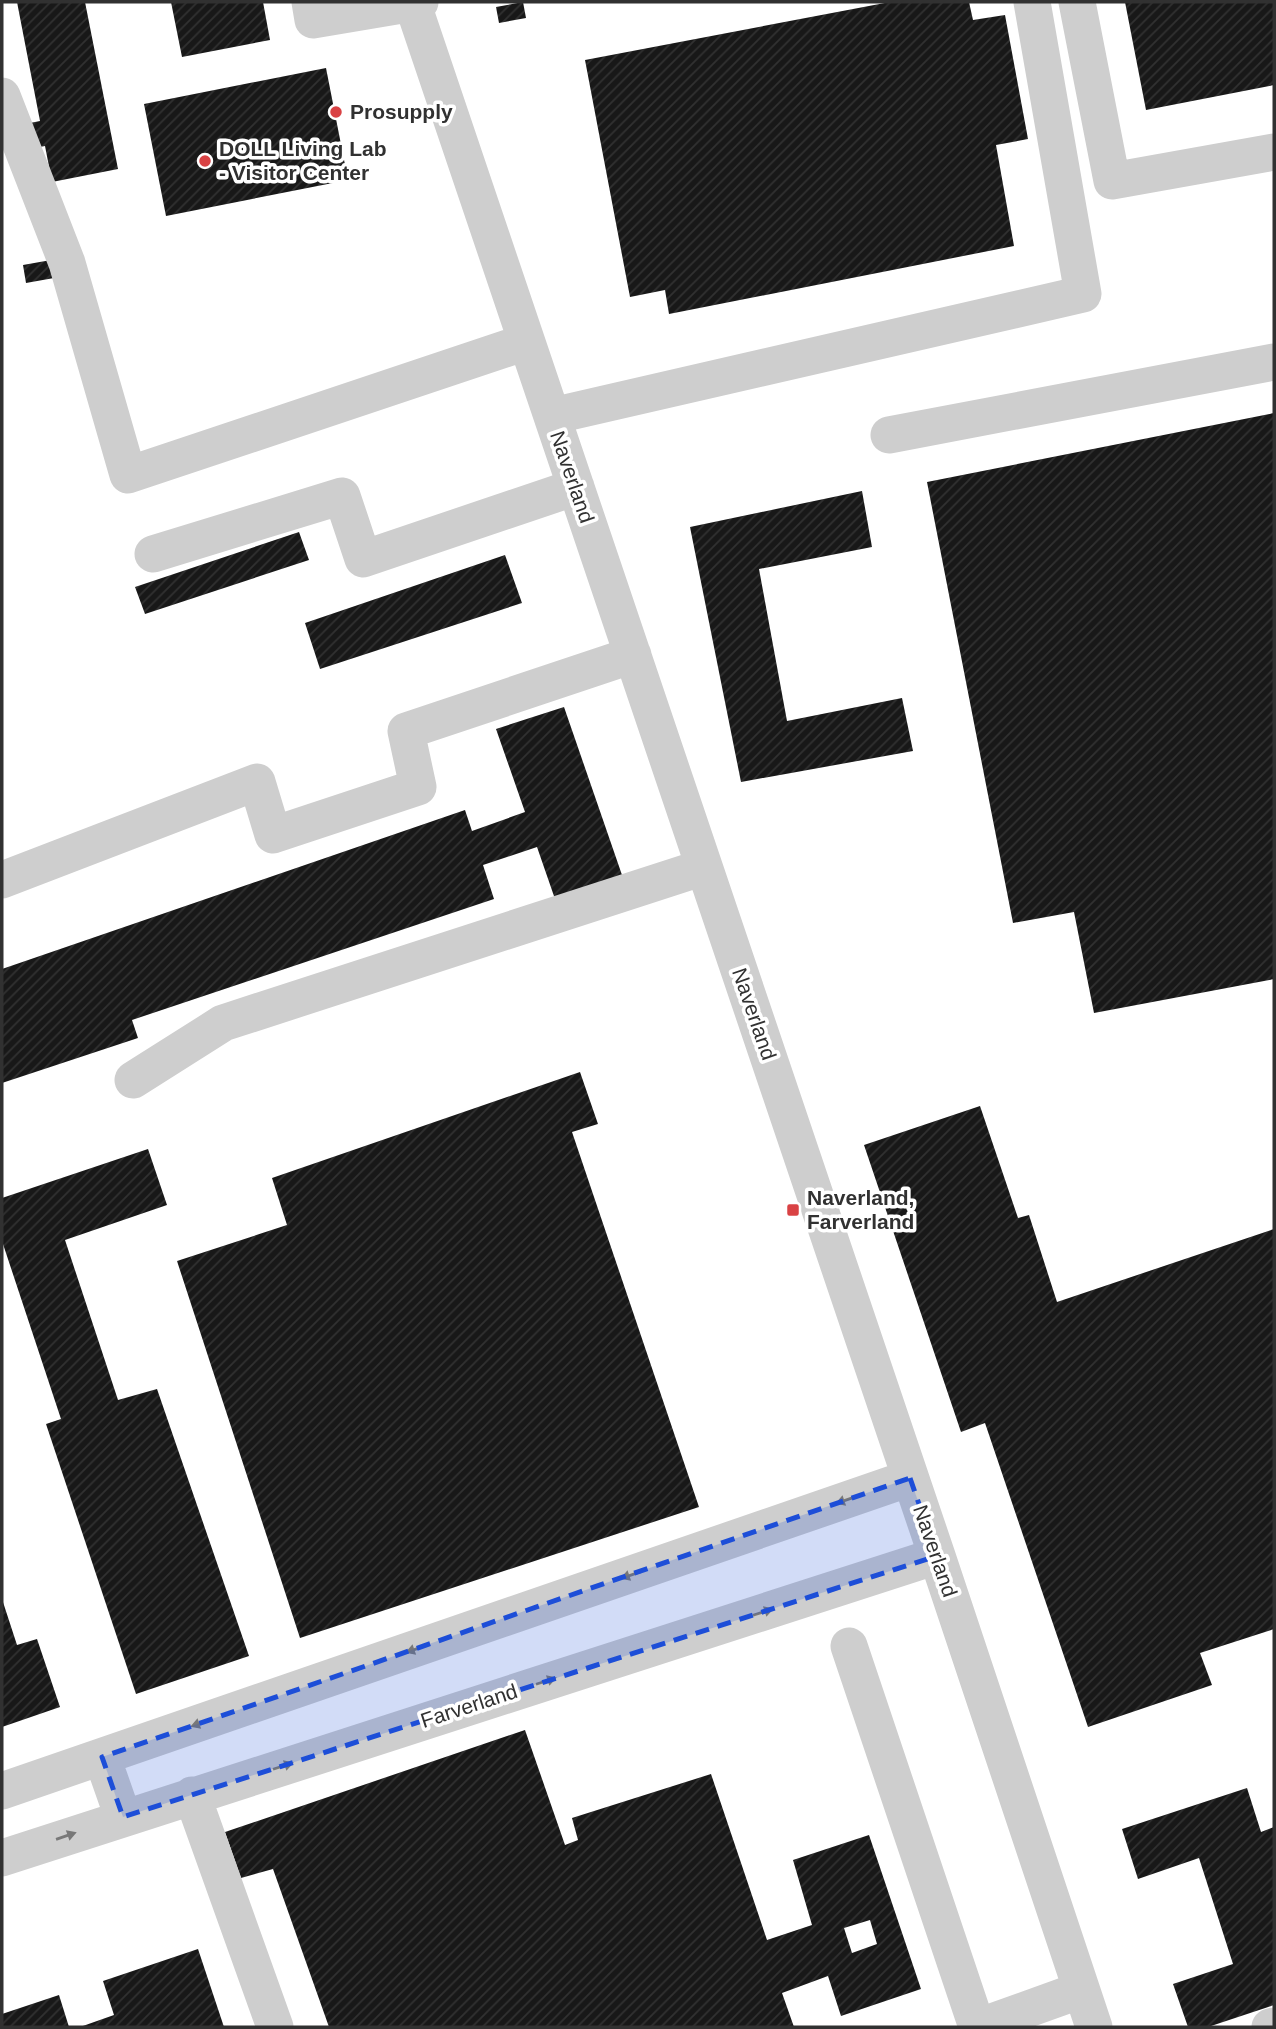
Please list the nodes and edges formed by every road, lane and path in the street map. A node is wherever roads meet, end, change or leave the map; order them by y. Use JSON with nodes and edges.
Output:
{"nodes":[{"id":1,"x":310,"y":2,"type":"edge"},
{"id":2,"x":415,"y":2,"type":"edge"},
{"id":3,"x":1032,"y":2,"type":"edge"},
{"id":4,"x":1077,"y":2,"type":"edge"},
{"id":5,"x":2,"y":96,"type":"edge"},
{"id":6,"x":1274,"y":152,"type":"edge"},
{"id":7,"x":526,"y":342,"type":"junction"},
{"id":8,"x":1274,"y":362,"type":"edge"},
{"id":9,"x":552,"y":416,"type":"junction"},
{"id":10,"x":889,"y":435,"type":"dead end"},
{"id":11,"x":576,"y":487,"type":"junction"},
{"id":12,"x":153,"y":554,"type":"dead end"},
{"id":13,"x":633,"y":655,"type":"junction"},
{"id":14,"x":704,"y":867,"type":"junction"},
{"id":15,"x":2,"y":880,"type":"edge"},
{"id":16,"x":133,"y":1080,"type":"dead end"},
{"id":17,"x":910,"y":1478,"type":"junction"},
{"id":18,"x":937,"y":1556,"type":"junction"},
{"id":19,"x":849,"y":1646,"type":"dead end"},
{"id":20,"x":102,"y":1756,"type":"junction"},
{"id":21,"x":2,"y":1791,"type":"edge"},
{"id":22,"x":192,"y":1795,"type":"junction"},
{"id":23,"x":123,"y":1817,"type":"junction"},
{"id":24,"x":2,"y":1858,"type":"edge"},
{"id":25,"x":1081,"y":1990,"type":"junction"},
{"id":26,"x":275,"y":2027,"type":"edge"},
{"id":27,"x":978,"y":2027,"type":"edge"},
{"id":28,"x":1094,"y":2027,"type":"edge"}],
"edges":[{"from":1,"to":2,"type":"street"},
{"from":2,"to":7,"type":"street","name":"Naverland"},
{"from":3,"to":9,"type":"street"},
{"from":4,"to":6,"type":"street"},
{"from":5,"to":7,"type":"street"},
{"from":7,"to":9,"type":"street","name":"Naverland"},
{"from":8,"to":10,"type":"street"},
{"from":9,"to":11,"type":"street","name":"Naverland"},
{"from":11,"to":12,"type":"street"},
{"from":11,"to":13,"type":"street","name":"Naverland"},
{"from":13,"to":14,"type":"street","name":"Naverland"},
{"from":13,"to":15,"type":"street"},
{"from":14,"to":16,"type":"street"},
{"from":14,"to":17,"type":"street","name":"Naverland"},
{"from":17,"to":18,"type":"street","name":"Naverland"},
{"from":17,"to":20,"type":"street","one_way":true},
{"from":22,"to":18,"type":"street","name":"Farverland","one_way":true},
{"from":18,"to":25,"type":"street","name":"Naverland"},
{"from":19,"to":27,"type":"street"},
{"from":20,"to":21,"type":"street"},
{"from":20,"to":23,"type":"street"},
{"from":22,"to":23,"type":"street","name":"Farverland"},
{"from":22,"to":26,"type":"street"},
{"from":24,"to":23,"type":"street","name":"Farverland","one_way":true},
{"from":25,"to":27,"type":"street"},
{"from":25,"to":28,"type":"street","name":"Naverland"}]}
